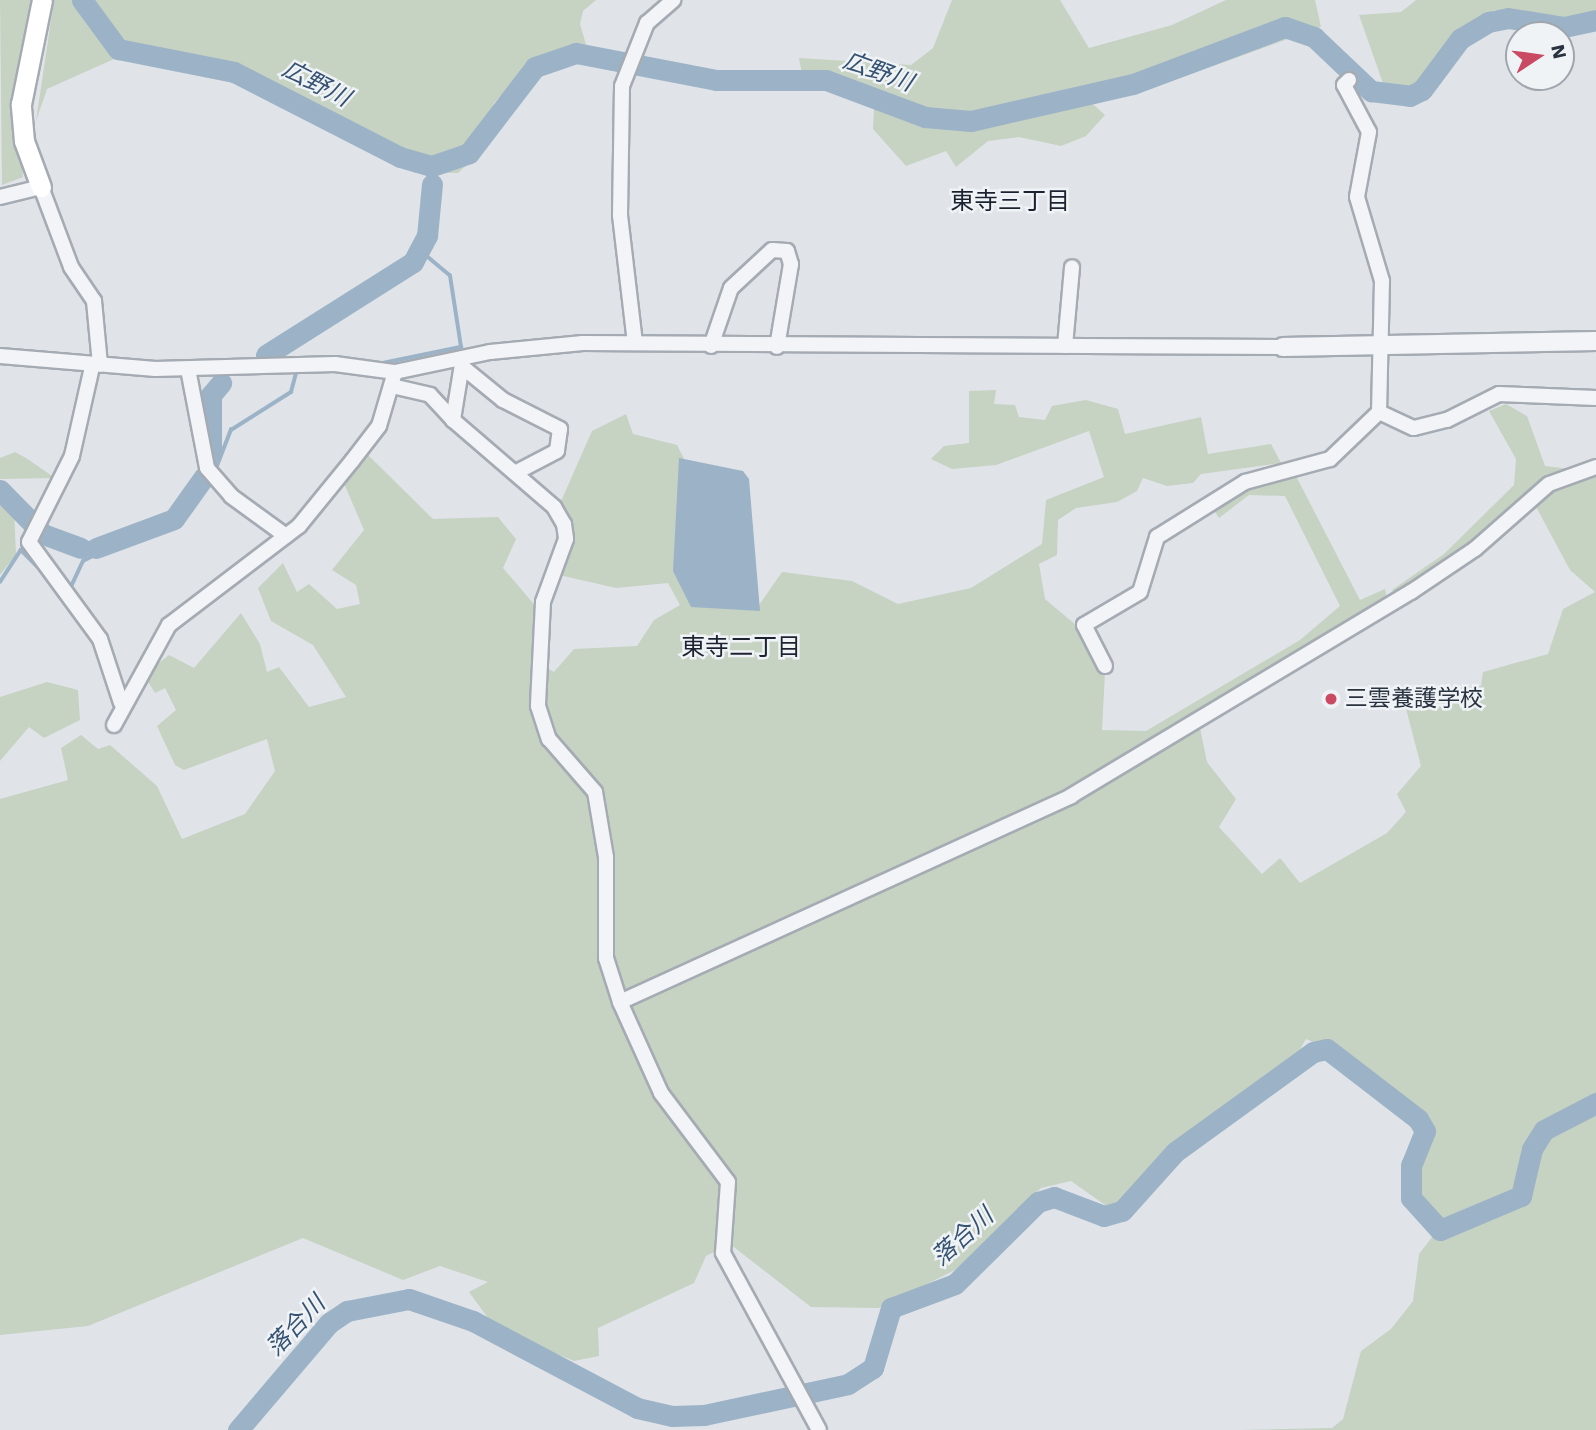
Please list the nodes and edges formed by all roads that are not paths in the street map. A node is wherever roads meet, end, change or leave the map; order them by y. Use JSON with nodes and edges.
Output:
{"nodes":[{"id":1,"x":42,"y":0,"type":"edge"},
{"id":2,"x":673,"y":0,"type":"edge"},
{"id":3,"x":1349,"y":80,"type":"dead end"},
{"id":4,"x":41,"y":187,"type":"junction"},
{"id":5,"x":0,"y":197,"type":"edge"},
{"id":6,"x":1072,"y":267,"type":"dead end"},
{"id":7,"x":1596,"y":341,"type":"edge"},
{"id":8,"x":635,"y":343,"type":"junction"},
{"id":9,"x":1378,"y":344,"type":"junction"},
{"id":10,"x":711,"y":346,"type":"junction"},
{"id":11,"x":1065,"y":346,"type":"junction"},
{"id":12,"x":776,"y":347,"type":"junction"},
{"id":13,"x":1283,"y":347,"type":"joint"},
{"id":14,"x":0,"y":356,"type":"edge"},
{"id":15,"x":464,"y":364,"type":"junction"},
{"id":16,"x":96,"y":366,"type":"junction"},
{"id":17,"x":188,"y":369,"type":"junction"},
{"id":18,"x":393,"y":379,"type":"junction"},
{"id":19,"x":1596,"y":398,"type":"edge"},
{"id":20,"x":1379,"y":412,"type":"junction"},
{"id":21,"x":453,"y":419,"type":"junction"},
{"id":22,"x":1596,"y":467,"type":"edge"},
{"id":23,"x":515,"y":473,"type":"junction"},
{"id":24,"x":286,"y":536,"type":"junction"},
{"id":25,"x":1105,"y":666,"type":"dead end"},
{"id":26,"x":121,"y":703,"type":"junction"},
{"id":27,"x":114,"y":725,"type":"dead end"},
{"id":28,"x":620,"y":1002,"type":"junction"},
{"id":29,"x":819,"y":1430,"type":"edge"}],
"edges":[{"from":1,"to":4,"type":"main road"},
{"from":2,"to":8,"type":"street"},
{"from":3,"to":9,"type":"street"},
{"from":4,"to":5,"type":"street"},
{"from":4,"to":16,"type":"street"},
{"from":6,"to":11,"type":"street"},
{"from":7,"to":9,"type":"street"},
{"from":8,"to":10,"type":"street"},
{"from":8,"to":15,"type":"street"},
{"from":9,"to":13,"type":"street"},
{"from":9,"to":20,"type":"street"},
{"from":10,"to":12,"type":"street"},
{"from":10,"to":12,"type":"street"},
{"from":11,"to":12,"type":"street"},
{"from":11,"to":13,"type":"street"},
{"from":14,"to":16,"type":"street"},
{"from":15,"to":18,"type":"street"},
{"from":15,"to":21,"type":"street"},
{"from":15,"to":23,"type":"street"},
{"from":16,"to":17,"type":"street"},
{"from":16,"to":26,"type":"street"},
{"from":17,"to":18,"type":"street"},
{"from":17,"to":24,"type":"street"},
{"from":18,"to":21,"type":"street"},
{"from":18,"to":24,"type":"street"},
{"from":19,"to":20,"type":"street"},
{"from":20,"to":25,"type":"street"},
{"from":21,"to":23,"type":"street"},
{"from":22,"to":28,"type":"street"},
{"from":23,"to":28,"type":"street"},
{"from":24,"to":26,"type":"street"},
{"from":26,"to":27,"type":"street"},
{"from":28,"to":29,"type":"street"}]}
